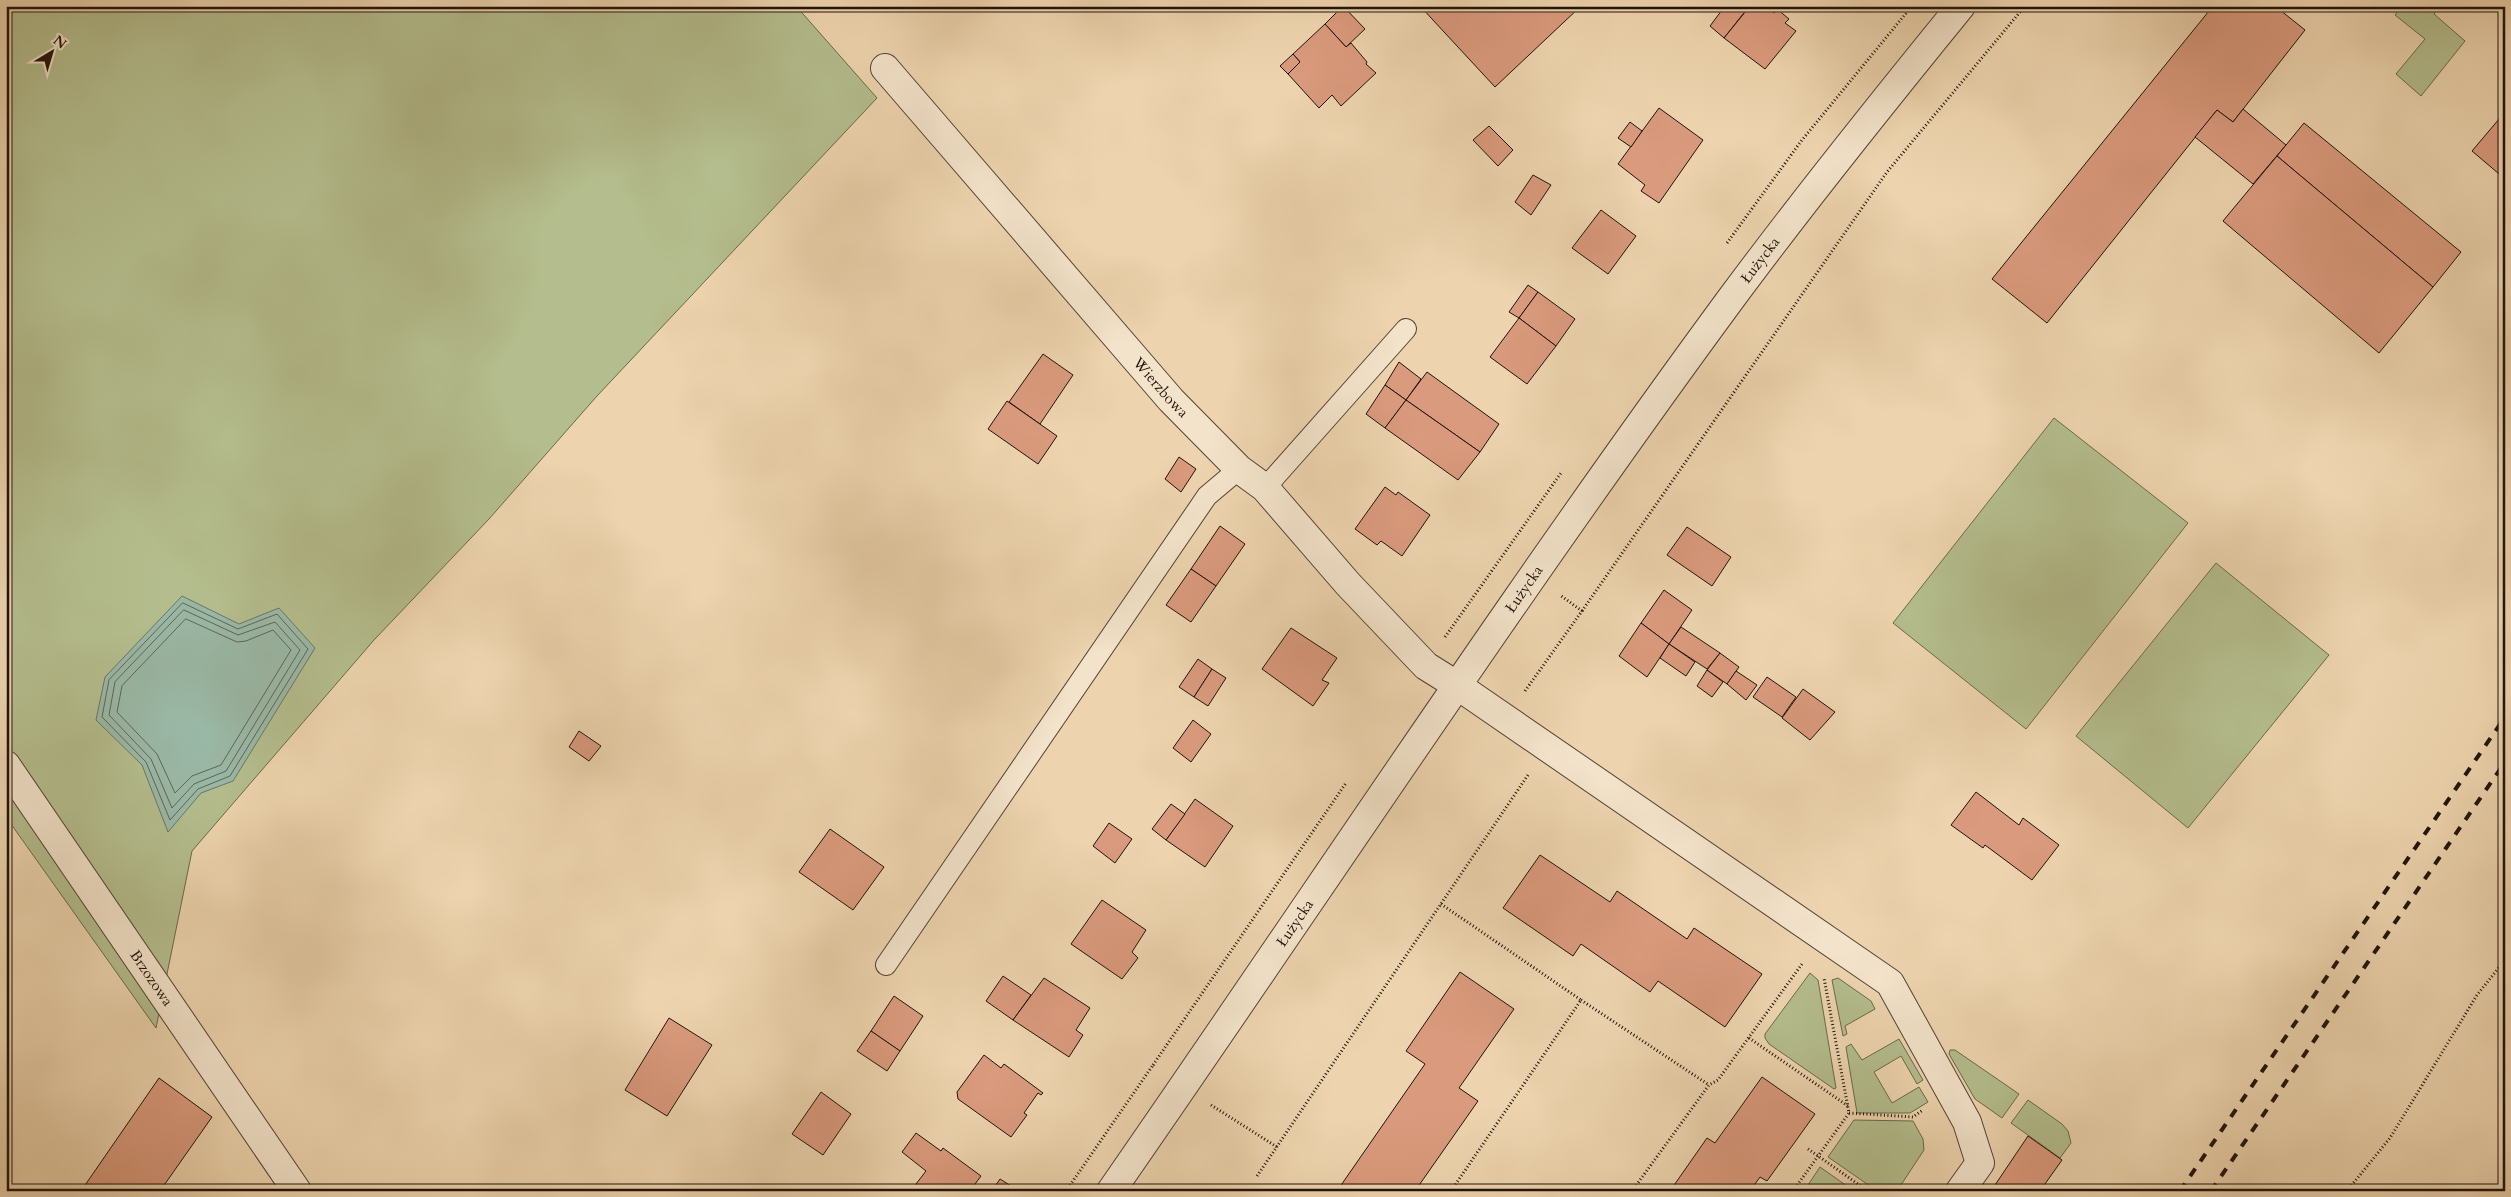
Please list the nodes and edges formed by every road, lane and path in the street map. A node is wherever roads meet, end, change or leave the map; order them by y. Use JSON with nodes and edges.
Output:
{"nodes":[{"id":1,"x":1961,"y":6,"type":"edge"},
{"id":2,"x":2026,"y":6,"type":"edge"},
{"id":3,"x":885,"y":68,"type":"dead end"},
{"id":4,"x":1406,"y":329,"type":"dead end"},
{"id":5,"x":1239,"y":469,"type":"junction"},
{"id":6,"x":1266,"y":488,"type":"junction"},
{"id":7,"x":1501,"y":556,"type":"dead end"},
{"id":8,"x":1534,"y":577,"type":"junction"},
{"id":9,"x":1582,"y":611,"type":"junction"},
{"id":10,"x":1458,"y":686,"type":"junction"},
{"id":11,"x":1505,"y":718,"type":"junction"},
{"id":12,"x":6,"y":765,"type":"edge"},
{"id":13,"x":1533,"y":767,"type":"dead end"},
{"id":14,"x":1441,"y":904,"type":"junction"},
{"id":15,"x":2505,"y":960,"type":"edge"},
{"id":16,"x":1803,"y":963,"type":"dead end"},
{"id":17,"x":886,"y":965,"type":"dead end"},
{"id":18,"x":1823,"y":974,"type":"dead end"},
{"id":19,"x":1581,"y":1000,"type":"junction"},
{"id":20,"x":1749,"y":1038,"type":"junction"},
{"id":21,"x":1941,"y":1075,"type":"junction"},
{"id":22,"x":1709,"y":1084,"type":"junction"},
{"id":23,"x":1848,"y":1106,"type":"junction"},
{"id":24,"x":1848,"y":1113,"type":"junction"},
{"id":25,"x":1808,"y":1149,"type":"dead end"},
{"id":26,"x":1818,"y":1156,"type":"junction"},
{"id":27,"x":1257,"y":1176,"type":"dead end"},
{"id":28,"x":297,"y":1191,"type":"edge"},
{"id":29,"x":1111,"y":1191,"type":"edge"},
{"id":30,"x":1451,"y":1191,"type":"edge"},
{"id":31,"x":1632,"y":1191,"type":"edge"},
{"id":32,"x":1793,"y":1191,"type":"edge"},
{"id":33,"x":1868,"y":1191,"type":"edge"},
{"id":34,"x":1960,"y":1191,"type":"edge"},
{"id":35,"x":2346,"y":1191,"type":"edge"}],
"edges":[{"from":1,"to":8,"type":"street","name":"Łużycka"},
{"from":2,"to":9,"type":"path"},
{"from":3,"to":5,"type":"street","name":"Wierzbowa"},
{"from":4,"to":6,"type":"lane"},
{"from":5,"to":6,"type":"street","name":"Wierzbowa"},
{"from":5,"to":17,"type":"lane"},
{"from":6,"to":10,"type":"street","name":"Wierzbowa"},
{"from":7,"to":8,"type":"path"},
{"from":8,"to":9,"type":"path"},
{"from":8,"to":10,"type":"street","name":"Łużycka"},
{"from":9,"to":11,"type":"path"},
{"from":10,"to":11,"type":"street","name":"Wierzbowa"},
{"from":10,"to":29,"type":"street","name":"Łużycka"},
{"from":11,"to":21,"type":"street","name":"Wierzbowa"},
{"from":12,"to":28,"type":"street","name":"Brzozowa"},
{"from":13,"to":14,"type":"path"},
{"from":14,"to":19,"type":"path"},
{"from":14,"to":27,"type":"path"},
{"from":15,"to":35,"type":"path"},
{"from":16,"to":20,"type":"path"},
{"from":18,"to":23,"type":"path"},
{"from":19,"to":22,"type":"path"},
{"from":19,"to":30,"type":"path"},
{"from":20,"to":22,"type":"path"},
{"from":20,"to":23,"type":"path"},
{"from":21,"to":24,"type":"path"},
{"from":21,"to":34,"type":"street","name":"Wierzbowa"},
{"from":22,"to":31,"type":"path"},
{"from":23,"to":24,"type":"path"},
{"from":24,"to":26,"type":"path"},
{"from":25,"to":26,"type":"path"},
{"from":26,"to":32,"type":"path"},
{"from":26,"to":33,"type":"path"}]}
